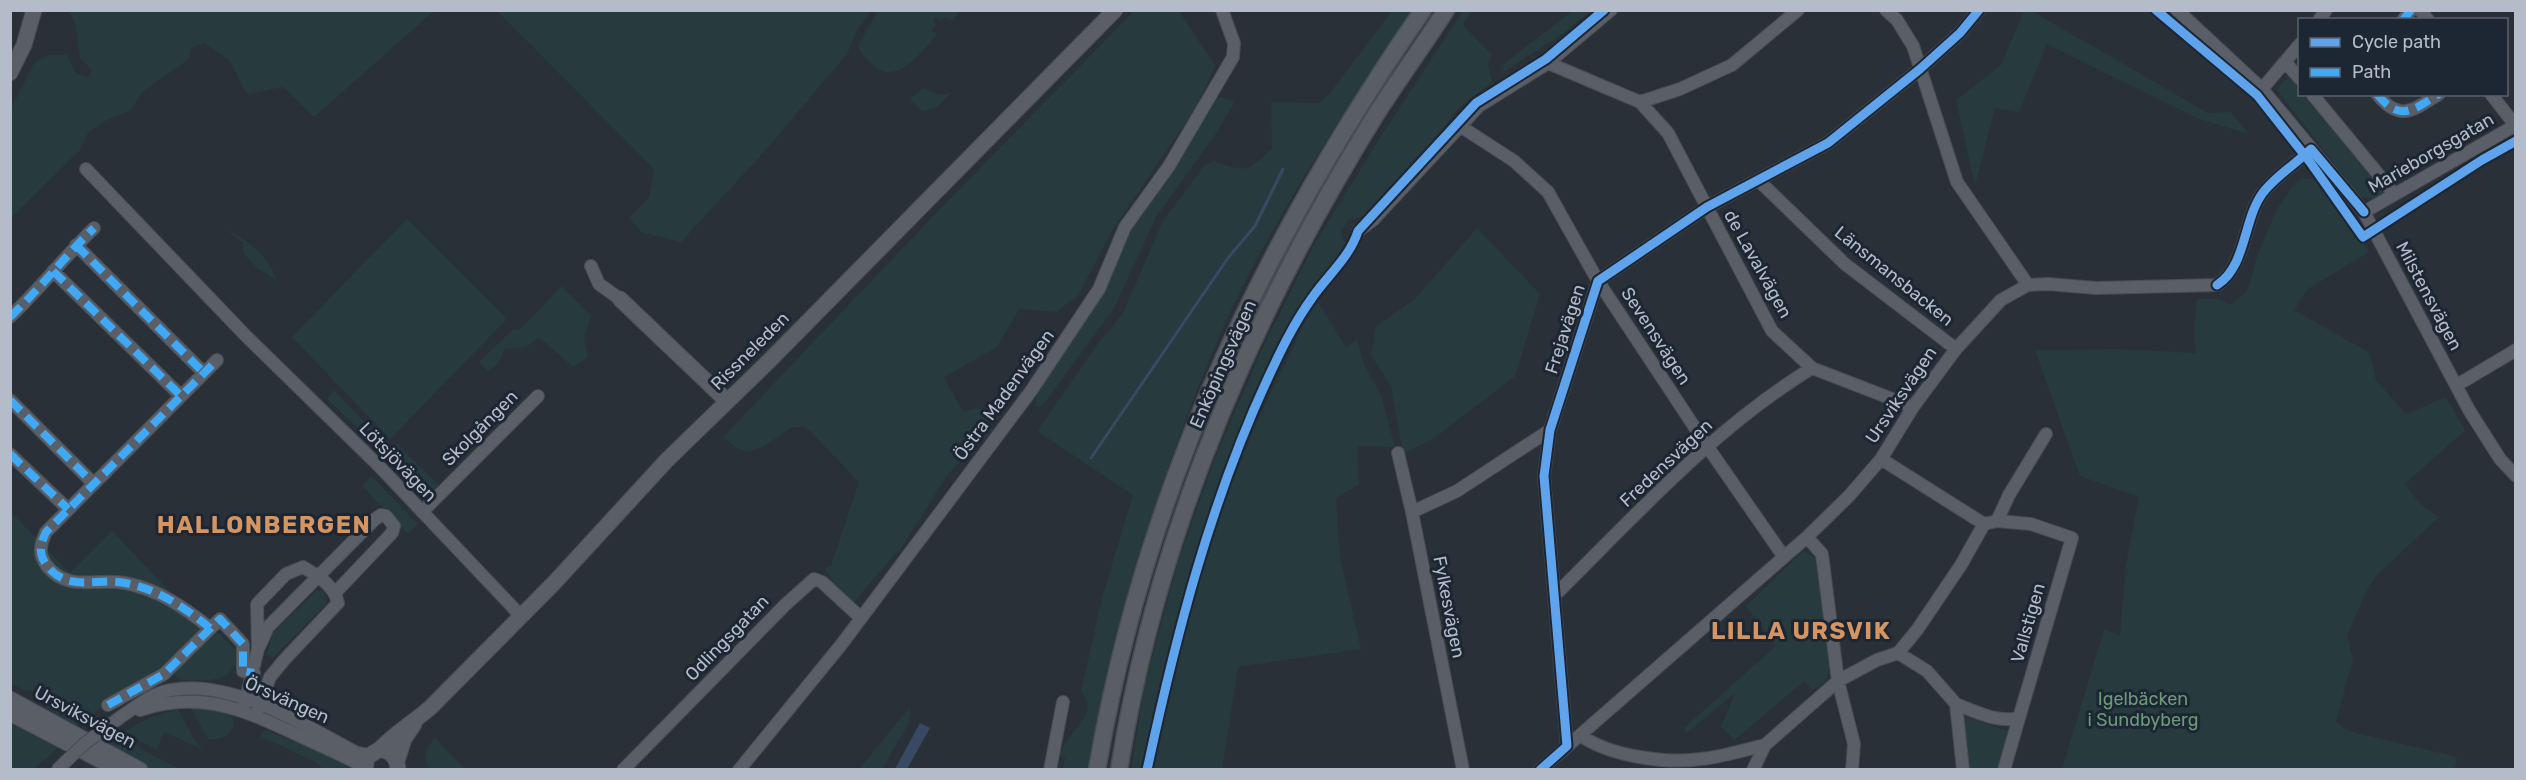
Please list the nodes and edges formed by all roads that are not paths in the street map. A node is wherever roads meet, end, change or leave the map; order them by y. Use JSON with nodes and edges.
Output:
{"nodes":[{"id":1,"x":34,"y":10,"type":"edge"},
{"id":2,"x":1115,"y":10,"type":"edge"},
{"id":3,"x":1222,"y":10,"type":"edge"},
{"id":4,"x":1423,"y":10,"type":"edge"},
{"id":5,"x":1446,"y":10,"type":"edge"},
{"id":6,"x":1611,"y":10,"type":"edge"},
{"id":7,"x":1798,"y":10,"type":"edge"},
{"id":8,"x":1886,"y":10,"type":"edge"},
{"id":9,"x":1979,"y":10,"type":"edge"},
{"id":10,"x":2177,"y":10,"type":"edge"},
{"id":11,"x":2298,"y":47,"type":"edge"},
{"id":12,"x":1548,"y":63,"type":"junction"},
{"id":13,"x":2286,"y":63,"type":"junction"},
{"id":14,"x":1920,"y":69,"type":"junction"},
{"id":15,"x":10,"y":73,"type":"edge"},
{"id":16,"x":2298,"y":77,"type":"edge"},
{"id":17,"x":2262,"y":89,"type":"junction"},
{"id":18,"x":2314,"y":96,"type":"edge"},
{"id":19,"x":2379,"y":96,"type":"edge"},
{"id":20,"x":2436,"y":96,"type":"edge"},
{"id":21,"x":2493,"y":96,"type":"edge"},
{"id":22,"x":1640,"y":102,"type":"junction"},
{"id":23,"x":2515,"y":125,"type":"edge"},
{"id":24,"x":1460,"y":126,"type":"junction"},
{"id":25,"x":2311,"y":149,"type":"junction"},
{"id":26,"x":86,"y":169,"type":"dead end"},
{"id":27,"x":1758,"y":180,"type":"junction"},
{"id":28,"x":2394,"y":195,"type":"junction"},
{"id":29,"x":1707,"y":207,"type":"junction"},
{"id":30,"x":2364,"y":212,"type":"junction"},
{"id":31,"x":94,"y":228,"type":"dead end"},
{"id":32,"x":1358,"y":231,"type":"dead end"},
{"id":33,"x":76,"y":245,"type":"junction"},
{"id":34,"x":591,"y":266,"type":"dead end"},
{"id":35,"x":53,"y":271,"type":"junction"},
{"id":36,"x":1598,"y":280,"type":"junction"},
{"id":37,"x":2028,"y":285,"type":"junction"},
{"id":38,"x":620,"y":299,"type":"joint"},
{"id":39,"x":10,"y":317,"type":"edge"},
{"id":40,"x":1956,"y":349,"type":"junction"},
{"id":41,"x":2516,"y":350,"type":"edge"},
{"id":42,"x":217,"y":360,"type":"dead end"},
{"id":43,"x":1812,"y":368,"type":"junction"},
{"id":44,"x":204,"y":372,"type":"junction"},
{"id":45,"x":2457,"y":385,"type":"junction"},
{"id":46,"x":181,"y":396,"type":"junction"},
{"id":47,"x":538,"y":396,"type":"dead end"},
{"id":48,"x":10,"y":400,"type":"edge"},
{"id":49,"x":727,"y":401,"type":"junction"},
{"id":50,"x":1913,"y":407,"type":"junction"},
{"id":51,"x":1550,"y":430,"type":"junction"},
{"id":52,"x":2046,"y":434,"type":"dead end"},
{"id":53,"x":1707,"y":446,"type":"junction"},
{"id":54,"x":1398,"y":453,"type":"dead end"},
{"id":55,"x":10,"y":454,"type":"edge"},
{"id":56,"x":1881,"y":459,"type":"junction"},
{"id":57,"x":2516,"y":476,"type":"edge"},
{"id":58,"x":94,"y":484,"type":"junction"},
{"id":59,"x":68,"y":509,"type":"junction"},
{"id":60,"x":422,"y":512,"type":"junction"},
{"id":61,"x":1412,"y":512,"type":"junction"},
{"id":62,"x":1997,"y":521,"type":"junction"},
{"id":63,"x":1984,"y":524,"type":"junction"},
{"id":64,"x":1807,"y":537,"type":"junction"},
{"id":65,"x":1784,"y":557,"type":"junction"},
{"id":66,"x":318,"y":576,"type":"junction"},
{"id":67,"x":335,"y":592,"type":"junction"},
{"id":68,"x":1555,"y":595,"type":"junction"},
{"id":69,"x":522,"y":616,"type":"junction"},
{"id":70,"x":861,"y":618,"type":"junction"},
{"id":71,"x":210,"y":628,"type":"junction"},
{"id":72,"x":258,"y":649,"type":"junction"},
{"id":73,"x":1898,"y":653,"type":"junction"},
{"id":74,"x":254,"y":673,"type":"junction"},
{"id":75,"x":1838,"y":681,"type":"junction"},
{"id":76,"x":10,"y":699,"type":"edge"},
{"id":77,"x":1063,"y":702,"type":"dead end"},
{"id":78,"x":245,"y":704,"type":"junction"},
{"id":79,"x":1956,"y":704,"type":"junction"},
{"id":80,"x":108,"y":705,"type":"dead end"},
{"id":81,"x":258,"y":709,"type":"junction"},
{"id":82,"x":10,"y":713,"type":"edge"},
{"id":83,"x":2019,"y":718,"type":"junction"},
{"id":84,"x":415,"y":721,"type":"junction"},
{"id":85,"x":1580,"y":735,"type":"junction"},
{"id":86,"x":1765,"y":745,"type":"junction"},
{"id":87,"x":1567,"y":746,"type":"junction"},
{"id":88,"x":369,"y":760,"type":"edge"},
{"id":89,"x":398,"y":767,"type":"edge"},
{"id":90,"x":57,"y":770,"type":"edge"},
{"id":91,"x":119,"y":770,"type":"edge"},
{"id":92,"x":140,"y":770,"type":"edge"},
{"id":93,"x":623,"y":770,"type":"edge"},
{"id":94,"x":739,"y":770,"type":"edge"},
{"id":95,"x":1050,"y":770,"type":"edge"},
{"id":96,"x":1097,"y":770,"type":"edge"},
{"id":97,"x":1119,"y":770,"type":"edge"},
{"id":98,"x":1463,"y":770,"type":"edge"},
{"id":99,"x":1540,"y":770,"type":"edge"},
{"id":100,"x":1753,"y":770,"type":"edge"},
{"id":101,"x":1852,"y":770,"type":"edge"},
{"id":102,"x":1963,"y":770,"type":"edge"},
{"id":103,"x":2004,"y":770,"type":"edge"}],
"edges":[{"from":1,"to":15,"type":"street"},
{"from":2,"to":49,"type":"street","name":"Rissneleden"},
{"from":3,"to":70,"type":"street","name":"Östra Madenvägen"},
{"from":4,"to":96,"type":"main road","name":"Enköpingsvägen"},
{"from":5,"to":97,"type":"main road","name":"Enköpingsvägen"},
{"from":6,"to":12,"type":"street"},
{"from":7,"to":22,"type":"street"},
{"from":8,"to":14,"type":"street"},
{"from":9,"to":14,"type":"street","name":"Frejavägen"},
{"from":10,"to":17,"type":"street","name":"Milstensvägen"},
{"from":11,"to":13,"type":"street"},
{"from":12,"to":22,"type":"street","name":"de Lavalvägen"},
{"from":12,"to":24,"type":"street"},
{"from":13,"to":16,"type":"street"},
{"from":13,"to":17,"type":"street"},
{"from":14,"to":27,"type":"street","name":"Frejavägen"},
{"from":14,"to":37,"type":"street"},
{"from":17,"to":25,"type":"street","name":"Milstensvägen"},
{"from":18,"to":28,"type":"street"},
{"from":19,"to":20,"type":"street"},
{"from":21,"to":23,"type":"street"},
{"from":22,"to":29,"type":"street","name":"de Lavalvägen"},
{"from":23,"to":28,"type":"street","name":"Marieborgsgatan"},
{"from":24,"to":32,"type":"street"},
{"from":24,"to":36,"type":"street","name":"Sevensvägen"},
{"from":25,"to":30,"type":"street","name":"Milstensvägen"},
{"from":25,"to":37,"type":"street","name":"Ursviksvägen"},
{"from":26,"to":60,"type":"street","name":"Lötsjövägen"},
{"from":27,"to":29,"type":"street","name":"Frejavägen"},
{"from":27,"to":40,"type":"street","name":"Länsmansbacken"},
{"from":28,"to":30,"type":"street","name":"Marieborgsgatan"},
{"from":29,"to":36,"type":"street","name":"Frejavägen"},
{"from":29,"to":43,"type":"street","name":"de Lavalvägen"},
{"from":30,"to":45,"type":"street","name":"Milstensvägen"},
{"from":31,"to":33,"type":"street"},
{"from":33,"to":35,"type":"street"},
{"from":33,"to":44,"type":"street"},
{"from":34,"to":38,"type":"street"},
{"from":35,"to":39,"type":"street"},
{"from":35,"to":46,"type":"street"},
{"from":36,"to":51,"type":"street","name":"Frejavägen"},
{"from":36,"to":53,"type":"street","name":"Sevensvägen"},
{"from":37,"to":40,"type":"street","name":"Ursviksvägen"},
{"from":38,"to":49,"type":"street"},
{"from":40,"to":50,"type":"street","name":"Ursviksvägen"},
{"from":41,"to":45,"type":"street"},
{"from":42,"to":44,"type":"street"},
{"from":43,"to":50,"type":"street","name":"de Lavalvägen"},
{"from":43,"to":53,"type":"street","name":"Fredensvägen"},
{"from":44,"to":46,"type":"street"},
{"from":45,"to":57,"type":"street","name":"Milstensvägen"},
{"from":46,"to":58,"type":"street"},
{"from":47,"to":60,"type":"street","name":"Skolgången"},
{"from":48,"to":58,"type":"street"},
{"from":49,"to":69,"type":"street","name":"Rissneleden"},
{"from":50,"to":56,"type":"street","name":"Ursviksvägen"},
{"from":51,"to":61,"type":"street"},
{"from":51,"to":68,"type":"street","name":"Frejavägen"},
{"from":52,"to":62,"type":"street"},
{"from":53,"to":65,"type":"street","name":"Sevensvägen"},
{"from":53,"to":68,"type":"street","name":"Fredensvägen"},
{"from":54,"to":61,"type":"street","name":"Fylkesvägen"},
{"from":55,"to":59,"type":"street"},
{"from":56,"to":63,"type":"street"},
{"from":56,"to":64,"type":"street","name":"Ursviksvägen"},
{"from":58,"to":59,"type":"street"},
{"from":59,"to":71,"type":"street"},
{"from":60,"to":69,"type":"street","name":"Lötsjövägen"},
{"from":61,"to":98,"type":"street","name":"Fylkesvägen"},
{"from":62,"to":63,"type":"street"},
{"from":62,"to":83,"type":"street","name":"Vallstigen"},
{"from":63,"to":73,"type":"street"},
{"from":64,"to":65,"type":"street","name":"Ursviksvägen"},
{"from":64,"to":75,"type":"street"},
{"from":65,"to":85,"type":"street","name":"Ursviksvägen"},
{"from":66,"to":67,"type":"street"},
{"from":66,"to":67,"type":"street"},
{"from":66,"to":72,"type":"street"},
{"from":66,"to":72,"type":"street"},
{"from":67,"to":81,"type":"street"},
{"from":68,"to":87,"type":"street","name":"Frejavägen"},
{"from":69,"to":84,"type":"street","name":"Rissneleden"},
{"from":70,"to":93,"type":"street","name":"Odlingsgatan"},
{"from":70,"to":94,"type":"street","name":"Östra Madenvägen"},
{"from":71,"to":74,"type":"street"},
{"from":71,"to":80,"type":"street"},
{"from":72,"to":74,"type":"street"},
{"from":73,"to":75,"type":"street"},
{"from":73,"to":79,"type":"street"},
{"from":74,"to":78,"type":"street"},
{"from":75,"to":86,"type":"street"},
{"from":75,"to":101,"type":"street"},
{"from":76,"to":92,"type":"street","name":"Ursviksvägen"},
{"from":77,"to":95,"type":"street"},
{"from":78,"to":81,"type":"street","name":"Örsvängen"},
{"from":78,"to":90,"type":"street","name":"Örsvängen","bridge":true},
{"from":79,"to":83,"type":"street"},
{"from":79,"to":102,"type":"street"},
{"from":81,"to":88,"type":"street","name":"Örsvängen"},
{"from":82,"to":91,"type":"street","name":"Ursviksvägen"},
{"from":83,"to":103,"type":"street","name":"Vallstigen"},
{"from":84,"to":88,"type":"street","name":"Rissneleden"},
{"from":84,"to":89,"type":"street","name":"Rissneleden"},
{"from":85,"to":86,"type":"street"},
{"from":85,"to":87,"type":"street","name":"Ursviksvägen"},
{"from":86,"to":100,"type":"street"},
{"from":87,"to":99,"type":"street","name":"Ursviksvägen"},
{"from":88,"to":89,"type":"street"}]}
